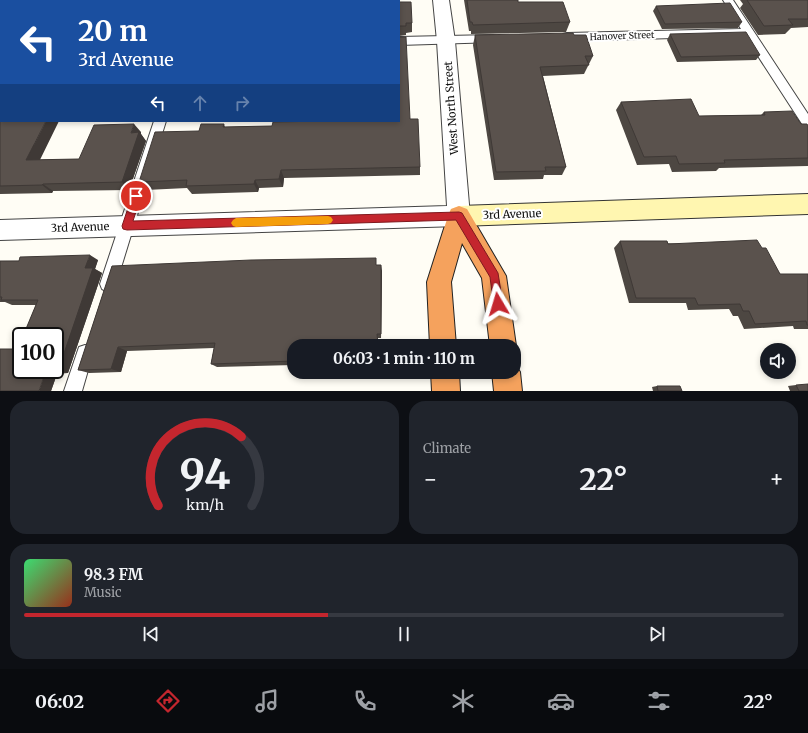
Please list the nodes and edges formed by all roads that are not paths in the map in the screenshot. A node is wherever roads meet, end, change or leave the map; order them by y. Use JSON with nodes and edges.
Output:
{"nodes":[{"id":1,"x":441,"y":0,"type":"edge"},
{"id":2,"x":728,"y":0,"type":"edge"},
{"id":3,"x":749,"y":32,"type":"junction"},
{"id":4,"x":558,"y":38,"type":"edge"},
{"id":5,"x":502,"y":39,"type":"edge"},
{"id":6,"x":400,"y":41,"type":"edge"},
{"id":7,"x":446,"y":41,"type":"junction"},
{"id":8,"x":160,"y":122,"type":"edge"},
{"id":9,"x":808,"y":124,"type":"edge"},
{"id":10,"x":808,"y":204,"type":"edge"},
{"id":11,"x":459,"y":216,"type":"junction"},
{"id":12,"x":127,"y":226,"type":"junction"},
{"id":13,"x":0,"y":230,"type":"edge"},
{"id":14,"x":102,"y":301,"type":"edge"},
{"id":15,"x":90,"y":338,"type":"edge"},
{"id":16,"x":443,"y":339,"type":"edge"},
{"id":17,"x":502,"y":339,"type":"edge"},
{"id":18,"x":445,"y":379,"type":"edge"},
{"id":19,"x":507,"y":379,"type":"edge"},
{"id":20,"x":73,"y":391,"type":"edge"},
{"id":21,"x":446,"y":391,"type":"edge"},
{"id":22,"x":508,"y":391,"type":"edge"}],
"edges":[{"from":1,"to":7,"type":"street","name":"West North Street"},
{"from":2,"to":3,"type":"lane"},
{"from":3,"to":4,"type":"lane","name":"Hanover Street"},
{"from":3,"to":9,"type":"lane"},
{"from":5,"to":7,"type":"lane"},
{"from":6,"to":7,"type":"lane"},
{"from":7,"to":11,"type":"street","name":"West North Street"},
{"from":8,"to":12,"type":"lane"},
{"from":10,"to":11,"type":"main road","name":"3rd Avenue"},
{"from":11,"to":12,"type":"street","name":"3rd Avenue"},
{"from":11,"to":16,"type":"highway"},
{"from":11,"to":17,"type":"highway"},
{"from":12,"to":13,"type":"street","name":"3rd Avenue"},
{"from":12,"to":14,"type":"lane"},
{"from":15,"to":20,"type":"lane"},
{"from":18,"to":21,"type":"highway"},
{"from":19,"to":22,"type":"highway"}]}
